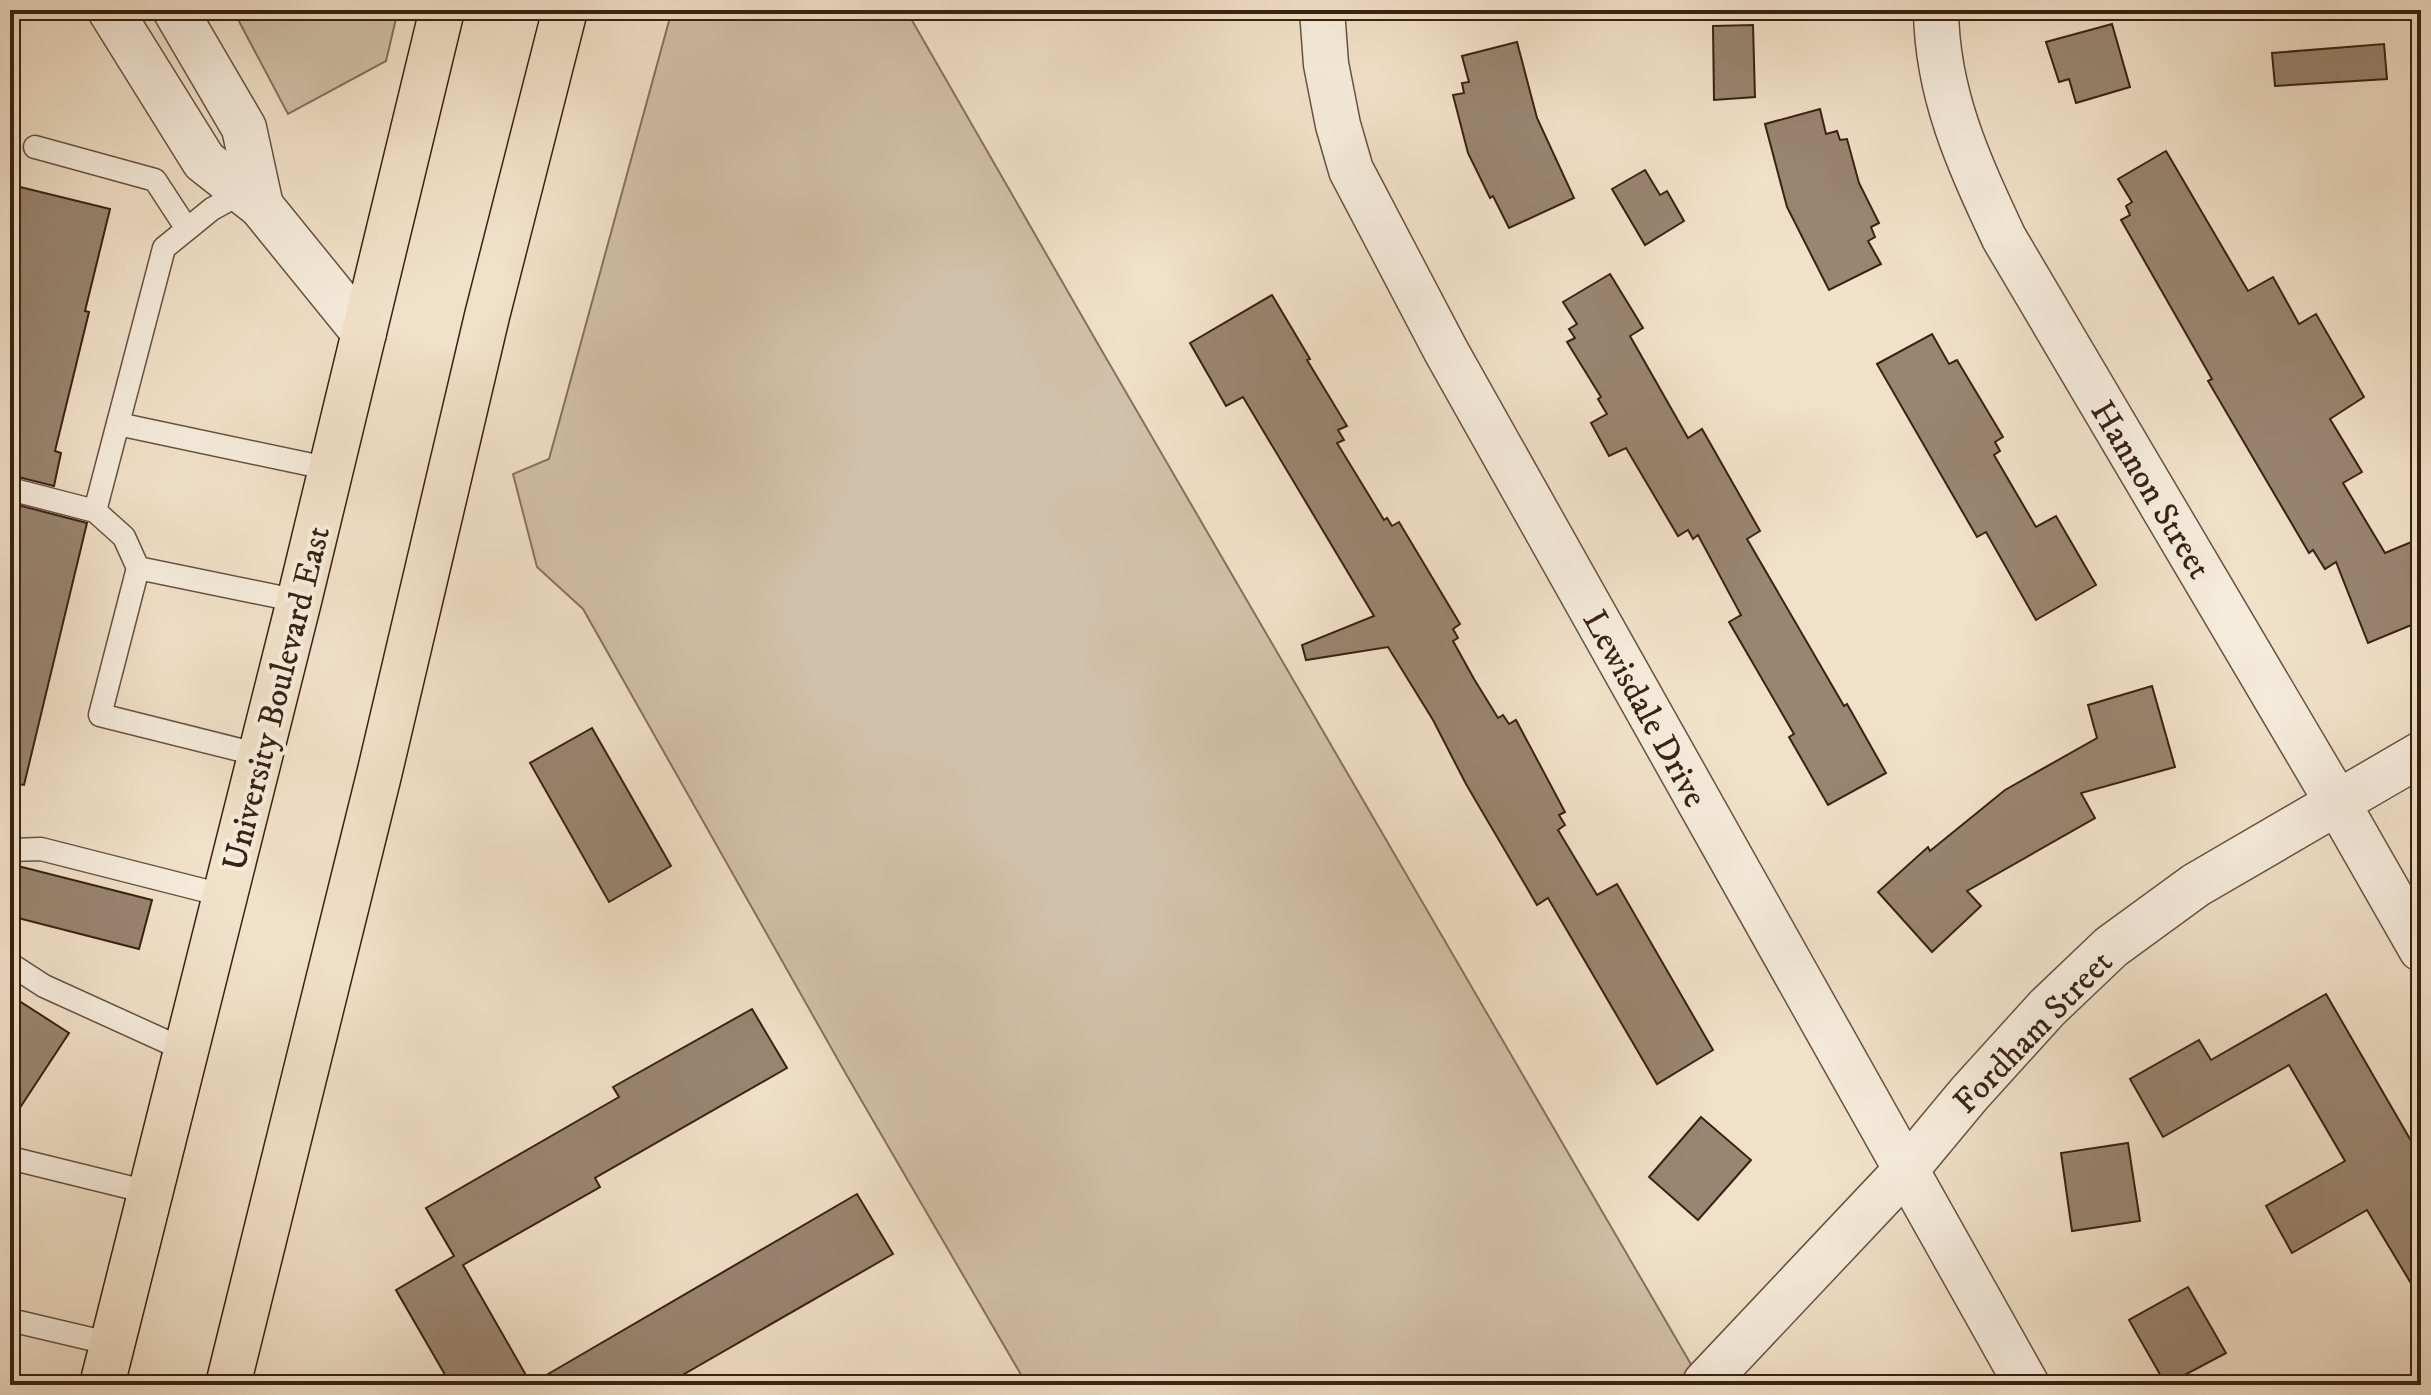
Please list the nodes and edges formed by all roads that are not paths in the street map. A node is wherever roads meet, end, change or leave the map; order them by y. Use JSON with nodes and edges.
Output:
{"nodes":[{"id":1,"x":110,"y":10,"type":"edge"},
{"id":2,"x":175,"y":10,"type":"edge"},
{"id":3,"x":442,"y":10,"type":"edge"},
{"id":4,"x":565,"y":10,"type":"edge"},
{"id":5,"x":1322,"y":10,"type":"edge"},
{"id":6,"x":1936,"y":10,"type":"edge"},
{"id":7,"x":35,"y":147,"type":"dead end"},
{"id":8,"x":252,"y":199,"type":"junction"},
{"id":9,"x":187,"y":229,"type":"junction"},
{"id":10,"x":364,"y":333,"type":"junction"},
{"id":11,"x":118,"y":424,"type":"junction"},
{"id":12,"x":331,"y":469,"type":"junction"},
{"id":13,"x":10,"y":489,"type":"edge"},
{"id":14,"x":95,"y":511,"type":"junction"},
{"id":15,"x":138,"y":568,"type":"junction"},
{"id":16,"x":299,"y":601,"type":"junction"},
{"id":17,"x":2421,"y":754,"type":"edge"},
{"id":18,"x":260,"y":755,"type":"junction"},
{"id":19,"x":2337,"y":802,"type":"junction"},
{"id":20,"x":10,"y":850,"type":"edge"},
{"id":21,"x":226,"y":896,"type":"junction"},
{"id":22,"x":2421,"y":949,"type":"edge"},
{"id":23,"x":10,"y":964,"type":"edge"},
{"id":24,"x":187,"y":1051,"type":"junction"},
{"id":25,"x":10,"y":1158,"type":"edge"},
{"id":26,"x":1905,"y":1171,"type":"junction"},
{"id":27,"x":152,"y":1193,"type":"junction"},
{"id":28,"x":10,"y":1320,"type":"edge"},
{"id":29,"x":107,"y":1364,"type":"edge"},
{"id":30,"x":1705,"y":1383,"type":"dead end"},
{"id":31,"x":228,"y":1385,"type":"edge"},
{"id":32,"x":2027,"y":1385,"type":"edge"}],
"edges":[{"from":1,"to":8,"type":"street"},
{"from":2,"to":8,"type":"street"},
{"from":3,"to":10,"type":"main road","name":"University Boulevard East"},
{"from":4,"to":31,"type":"main road"},
{"from":5,"to":26,"type":"street","name":"Lewisdale Drive"},
{"from":6,"to":19,"type":"street","name":"Hannon Street"},
{"from":7,"to":9,"type":"lane"},
{"from":8,"to":9,"type":"lane"},
{"from":8,"to":10,"type":"street"},
{"from":9,"to":11,"type":"lane"},
{"from":10,"to":12,"type":"main road","name":"University Boulevard East"},
{"from":11,"to":12,"type":"lane"},
{"from":11,"to":14,"type":"lane"},
{"from":12,"to":16,"type":"main road","name":"University Boulevard East"},
{"from":13,"to":14,"type":"lane"},
{"from":14,"to":15,"type":"lane"},
{"from":15,"to":16,"type":"lane"},
{"from":15,"to":18,"type":"lane"},
{"from":16,"to":18,"type":"main road","name":"University Boulevard East"},
{"from":17,"to":19,"type":"street","name":"Fordham Street"},
{"from":18,"to":21,"type":"main road","name":"University Boulevard East"},
{"from":19,"to":22,"type":"street","name":"Hannon Street"},
{"from":19,"to":26,"type":"street","name":"Fordham Street"},
{"from":20,"to":21,"type":"lane"},
{"from":21,"to":24,"type":"main road","name":"University Boulevard East"},
{"from":23,"to":24,"type":"lane"},
{"from":24,"to":27,"type":"main road","name":"University Boulevard East"},
{"from":25,"to":27,"type":"lane"},
{"from":26,"to":30,"type":"street","name":"Fordham Street"},
{"from":26,"to":32,"type":"street","name":"Lewisdale Drive"},
{"from":27,"to":29,"type":"main road","name":"University Boulevard East"},
{"from":28,"to":29,"type":"lane"}]}
